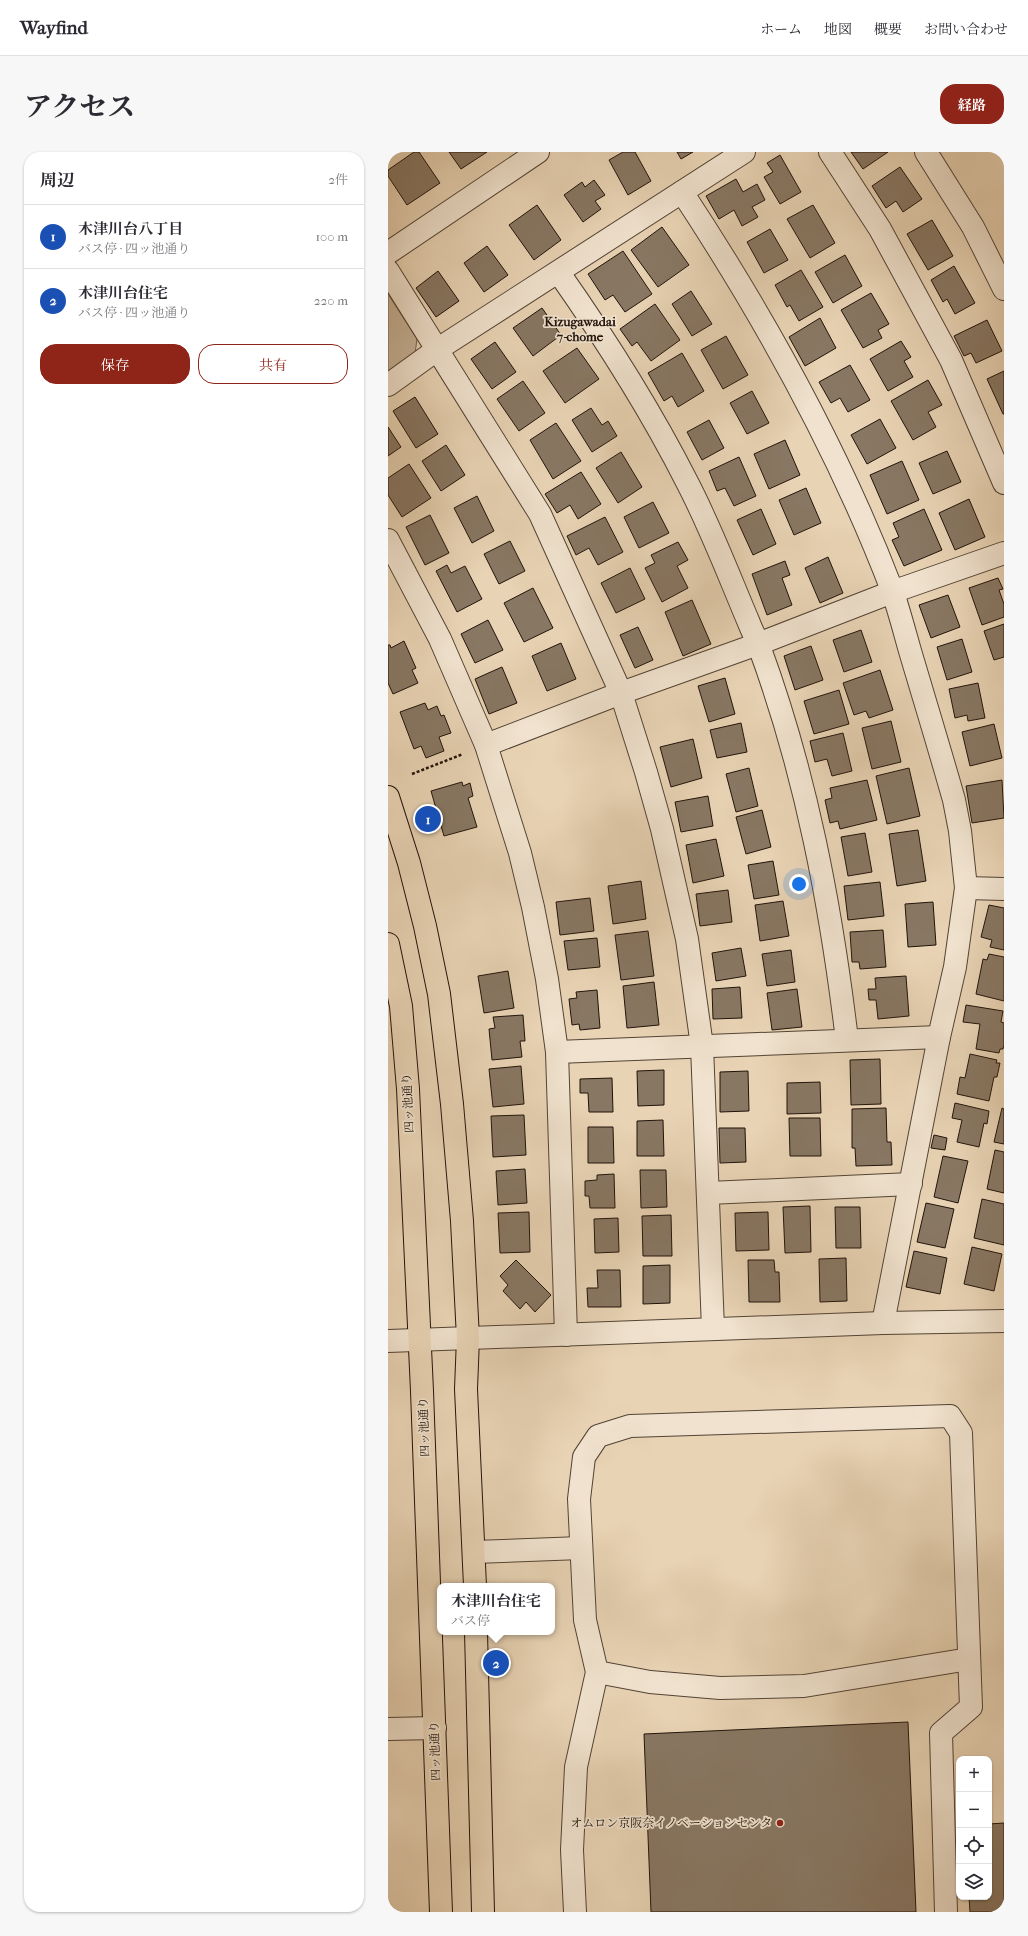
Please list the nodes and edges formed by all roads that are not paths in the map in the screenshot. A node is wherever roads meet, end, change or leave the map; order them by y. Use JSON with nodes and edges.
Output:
{"nodes":[{"id":1,"x":538,"y":152,"type":"edge"},
{"id":2,"x":744,"y":152,"type":"edge"},
{"id":3,"x":830,"y":152,"type":"edge"},
{"id":4,"x":926,"y":152,"type":"edge"},
{"id":5,"x":682,"y":192,"type":"junction"},
{"id":6,"x":388,"y":253,"type":"edge"},
{"id":7,"x":388,"y":271,"type":"edge"},
{"id":8,"x":559,"y":273,"type":"junction"},
{"id":9,"x":1004,"y":289,"type":"edge"},
{"id":10,"x":438,"y":349,"type":"junction"},
{"id":11,"x":388,"y":384,"type":"edge"},
{"id":12,"x":1004,"y":483,"type":"edge"},
{"id":13,"x":388,"y":540,"type":"edge"},
{"id":14,"x":1004,"y":553,"type":"edge"},
{"id":15,"x":892,"y":592,"type":"junction"},
{"id":16,"x":758,"y":644,"type":"junction"},
{"id":17,"x":621,"y":693,"type":"junction"},
{"id":18,"x":486,"y":744,"type":"junction"},
{"id":19,"x":388,"y":797,"type":"edge"},
{"id":20,"x":966,"y":888,"type":"junction"},
{"id":21,"x":1004,"y":889,"type":"edge"},
{"id":22,"x":388,"y":944,"type":"edge"},
{"id":23,"x":939,"y":1037,"type":"junction"},
{"id":24,"x":846,"y":1040,"type":"junction"},
{"id":25,"x":702,"y":1046,"type":"junction"},
{"id":26,"x":557,"y":1052,"type":"junction"},
{"id":27,"x":911,"y":1184,"type":"junction"},
{"id":28,"x":709,"y":1193,"type":"junction"},
{"id":29,"x":1004,"y":1321,"type":"edge"},
{"id":30,"x":883,"y":1323,"type":"junction"},
{"id":31,"x":713,"y":1329,"type":"junction"},
{"id":32,"x":566,"y":1335,"type":"junction"},
{"id":33,"x":468,"y":1338,"type":"junction"},
{"id":34,"x":420,"y":1340,"type":"junction"},
{"id":35,"x":388,"y":1341,"type":"edge"},
{"id":36,"x":581,"y":1548,"type":"junction"},
{"id":37,"x":474,"y":1552,"type":"junction"},
{"id":38,"x":474,"y":1583,"type":"edge"},
{"id":39,"x":476,"y":1635,"type":"edge"},
{"id":40,"x":969,"y":1659,"type":"junction"},
{"id":41,"x":597,"y":1672,"type":"junction"},
{"id":42,"x":434,"y":1728,"type":"junction"},
{"id":43,"x":388,"y":1729,"type":"edge"},
{"id":44,"x":441,"y":1912,"type":"edge"},
{"id":45,"x":483,"y":1912,"type":"edge"},
{"id":46,"x":575,"y":1912,"type":"edge"},
{"id":47,"x":946,"y":1912,"type":"edge"}],
"edges":[{"from":1,"to":6,"type":"street"},
{"from":2,"to":5,"type":"street"},
{"from":3,"to":12,"type":"street"},
{"from":4,"to":9,"type":"street"},
{"from":5,"to":8,"type":"street"},
{"from":5,"to":15,"type":"street"},
{"from":7,"to":10,"type":"street"},
{"from":8,"to":10,"type":"street"},
{"from":8,"to":16,"type":"street"},
{"from":10,"to":11,"type":"street"},
{"from":10,"to":17,"type":"street"},
{"from":13,"to":18,"type":"street"},
{"from":14,"to":15,"type":"street"},
{"from":15,"to":16,"type":"street"},
{"from":15,"to":20,"type":"street"},
{"from":16,"to":17,"type":"street"},
{"from":16,"to":24,"type":"street"},
{"from":17,"to":18,"type":"street"},
{"from":17,"to":25,"type":"street"},
{"from":18,"to":26,"type":"street"},
{"from":19,"to":33,"type":"main road"},
{"from":20,"to":21,"type":"street"},
{"from":20,"to":23,"type":"street"},
{"from":22,"to":34,"type":"main road","name":"四ッ池通り"},
{"from":23,"to":24,"type":"street"},
{"from":23,"to":27,"type":"street"},
{"from":24,"to":25,"type":"street"},
{"from":25,"to":26,"type":"street"},
{"from":25,"to":28,"type":"street"},
{"from":26,"to":32,"type":"street"},
{"from":27,"to":28,"type":"street"},
{"from":27,"to":30,"type":"street"},
{"from":28,"to":31,"type":"street"},
{"from":29,"to":30,"type":"street"},
{"from":30,"to":31,"type":"street"},
{"from":31,"to":32,"type":"street"},
{"from":32,"to":33,"type":"street"},
{"from":33,"to":34,"type":"street"},
{"from":33,"to":37,"type":"main road"},
{"from":34,"to":35,"type":"street"},
{"from":34,"to":42,"type":"main road","name":"四ッ池通り"},
{"from":36,"to":37,"type":"street"},
{"from":36,"to":40,"type":"street"},
{"from":36,"to":41,"type":"street"},
{"from":37,"to":38,"type":"main road"},
{"from":39,"to":45,"type":"main road"},
{"from":40,"to":41,"type":"street"},
{"from":40,"to":47,"type":"street"},
{"from":41,"to":46,"type":"street"},
{"from":42,"to":43,"type":"street"},
{"from":42,"to":44,"type":"main road","name":"四ッ池通り"}]}
